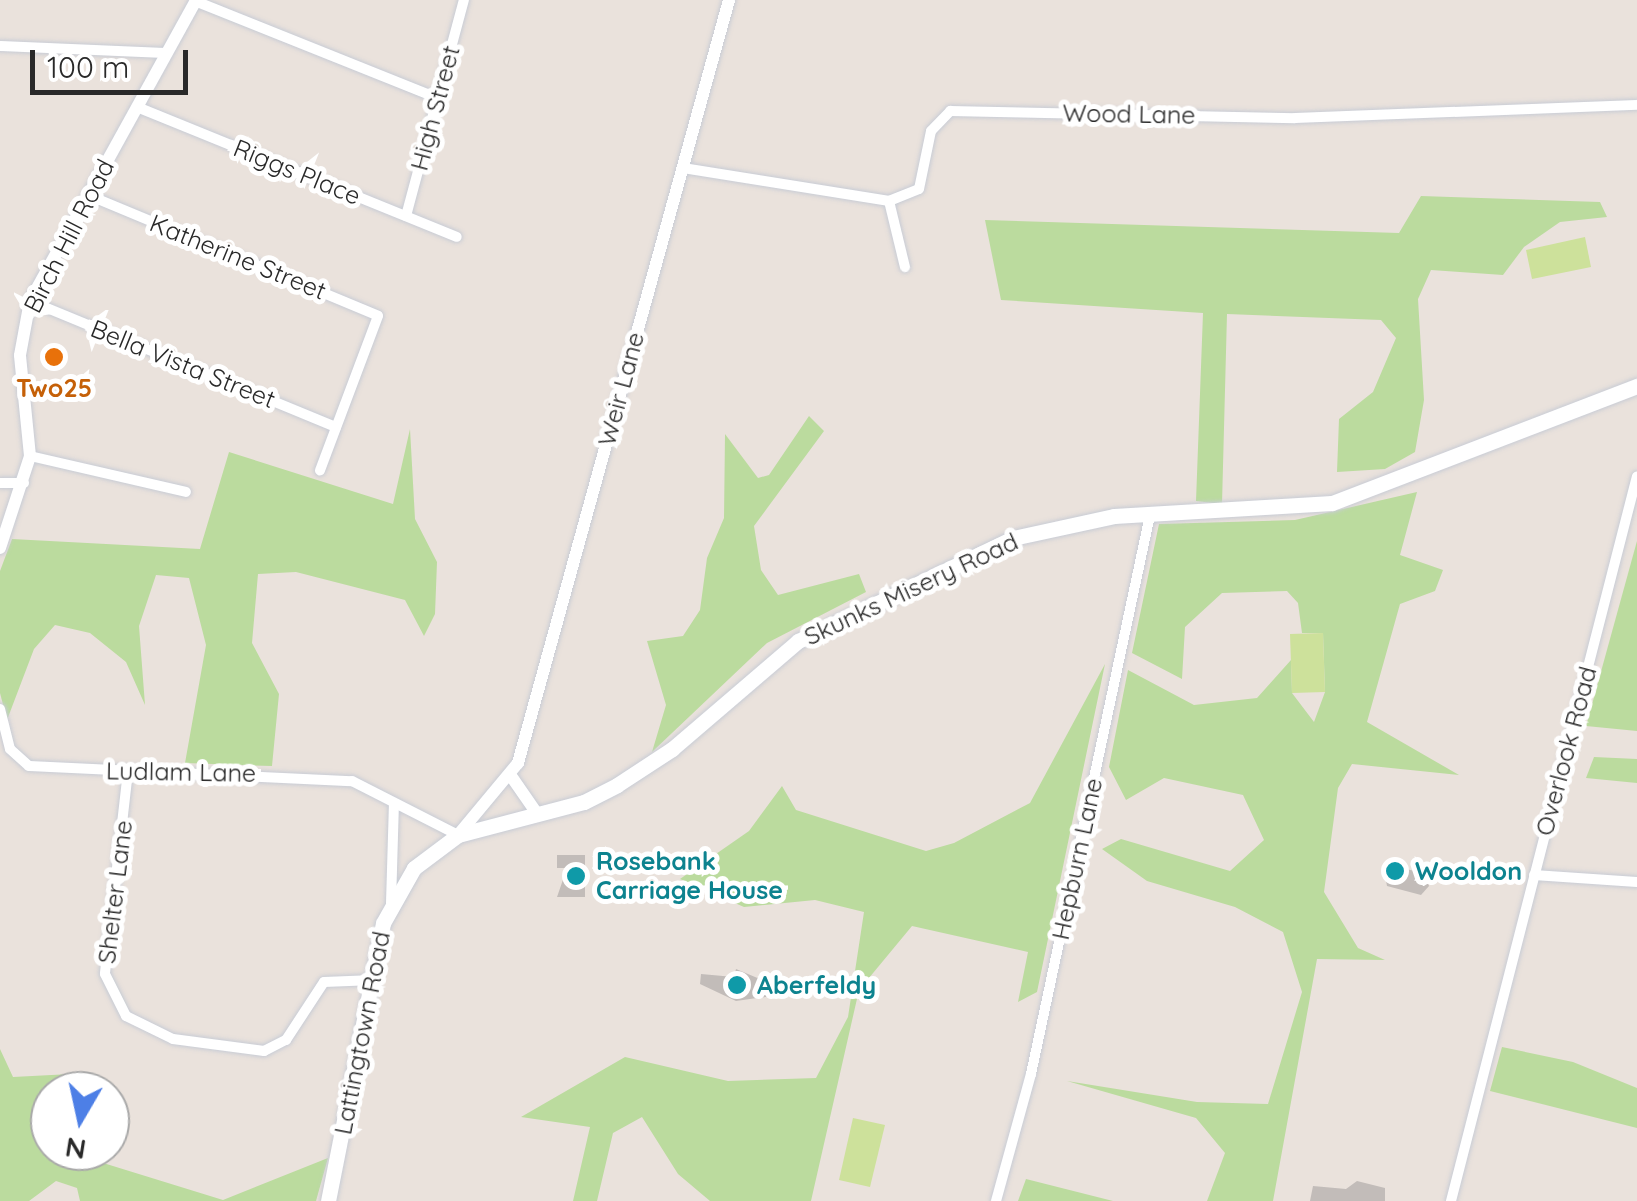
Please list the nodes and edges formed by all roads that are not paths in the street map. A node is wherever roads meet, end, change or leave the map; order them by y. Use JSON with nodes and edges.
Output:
{"nodes":[{"id":1,"x":196,"y":0,"type":"edge"},
{"id":2,"x":464,"y":0,"type":"edge"},
{"id":3,"x":729,"y":0,"type":"edge"},
{"id":4,"x":0,"y":46,"type":"edge"},
{"id":5,"x":166,"y":54,"type":"junction"},
{"id":6,"x":438,"y":98,"type":"junction"},
{"id":7,"x":1637,"y":105,"type":"edge"},
{"id":8,"x":137,"y":107,"type":"junction"},
{"id":9,"x":683,"y":168,"type":"junction"},
{"id":10,"x":88,"y":195,"type":"junction"},
{"id":11,"x":889,"y":201,"type":"junction"},
{"id":12,"x":406,"y":216,"type":"junction"},
{"id":13,"x":458,"y":237,"type":"dead end"},
{"id":14,"x":905,"y":267,"type":"dead end"},
{"id":15,"x":30,"y":302,"type":"junction"},
{"id":16,"x":1637,"y":386,"type":"edge"},
{"id":17,"x":336,"y":427,"type":"junction"},
{"id":18,"x":30,"y":456,"type":"junction"},
{"id":19,"x":320,"y":470,"type":"dead end"},
{"id":20,"x":1637,"y":476,"type":"edge"},
{"id":21,"x":0,"y":483,"type":"edge"},
{"id":22,"x":24,"y":483,"type":"junction"},
{"id":23,"x":186,"y":492,"type":"dead end"},
{"id":24,"x":1150,"y":515,"type":"junction"},
{"id":25,"x":0,"y":548,"type":"edge"},
{"id":26,"x":0,"y":709,"type":"edge"},
{"id":27,"x":128,"y":771,"type":"junction"},
{"id":28,"x":511,"y":776,"type":"junction"},
{"id":29,"x":394,"y":804,"type":"junction"},
{"id":30,"x":538,"y":815,"type":"junction"},
{"id":31,"x":458,"y":835,"type":"junction"},
{"id":32,"x":1534,"y":875,"type":"junction"},
{"id":33,"x":1637,"y":882,"type":"edge"},
{"id":34,"x":390,"y":903,"type":"junction"},
{"id":35,"x":374,"y":980,"type":"junction"},
{"id":36,"x":328,"y":1201,"type":"edge"},
{"id":37,"x":996,"y":1201,"type":"edge"},
{"id":38,"x":1451,"y":1201,"type":"edge"}],
"edges":[{"from":1,"to":5,"type":"street","name":"Birch Hill Road"},
{"from":1,"to":6,"type":"street"},
{"from":2,"to":6,"type":"street","name":"High Street"},
{"from":3,"to":9,"type":"street","name":"Weir Lane"},
{"from":4,"to":5,"type":"street"},
{"from":5,"to":8,"type":"street","name":"Birch Hill Road"},
{"from":6,"to":12,"type":"street","name":"High Street"},
{"from":7,"to":11,"type":"street","name":"Wood Lane"},
{"from":8,"to":10,"type":"street","name":"Birch Hill Road"},
{"from":8,"to":12,"type":"street","name":"Riggs Place"},
{"from":9,"to":11,"type":"street"},
{"from":9,"to":28,"type":"street","name":"Weir Lane"},
{"from":10,"to":15,"type":"street","name":"Birch Hill Road"},
{"from":10,"to":17,"type":"street","name":"Katherine Street"},
{"from":11,"to":14,"type":"street"},
{"from":12,"to":13,"type":"street","name":"Riggs Place"},
{"from":15,"to":17,"type":"street","name":"Bella Vista Street"},
{"from":15,"to":18,"type":"street","name":"Birch Hill Road"},
{"from":16,"to":24,"type":"main road","name":"Skunks Misery Road"},
{"from":17,"to":19,"type":"street"},
{"from":18,"to":22,"type":"street","name":"Birch Hill Road"},
{"from":18,"to":23,"type":"street"},
{"from":20,"to":32,"type":"street","name":"Overlook Road"},
{"from":21,"to":22,"type":"street"},
{"from":22,"to":25,"type":"street","name":"Birch Hill Road"},
{"from":24,"to":30,"type":"main road","name":"Skunks Misery Road"},
{"from":24,"to":37,"type":"street","name":"Hepburn Lane"},
{"from":26,"to":27,"type":"street","name":"Ludlam Lane"},
{"from":27,"to":29,"type":"street","name":"Ludlam Lane"},
{"from":27,"to":35,"type":"street","name":"Shelter Lane"},
{"from":28,"to":30,"type":"street"},
{"from":28,"to":31,"type":"street","name":"Weir Lane"},
{"from":29,"to":31,"type":"street","name":"Ludlam Lane"},
{"from":29,"to":34,"type":"street"},
{"from":30,"to":31,"type":"main road","name":"Skunks Misery Road"},
{"from":31,"to":34,"type":"main road","name":"Lattingtown Road"},
{"from":32,"to":33,"type":"street"},
{"from":32,"to":38,"type":"street","name":"Overlook Road"},
{"from":34,"to":35,"type":"main road","name":"Lattingtown Road"},
{"from":35,"to":36,"type":"main road","name":"Lattingtown Road"}]}
